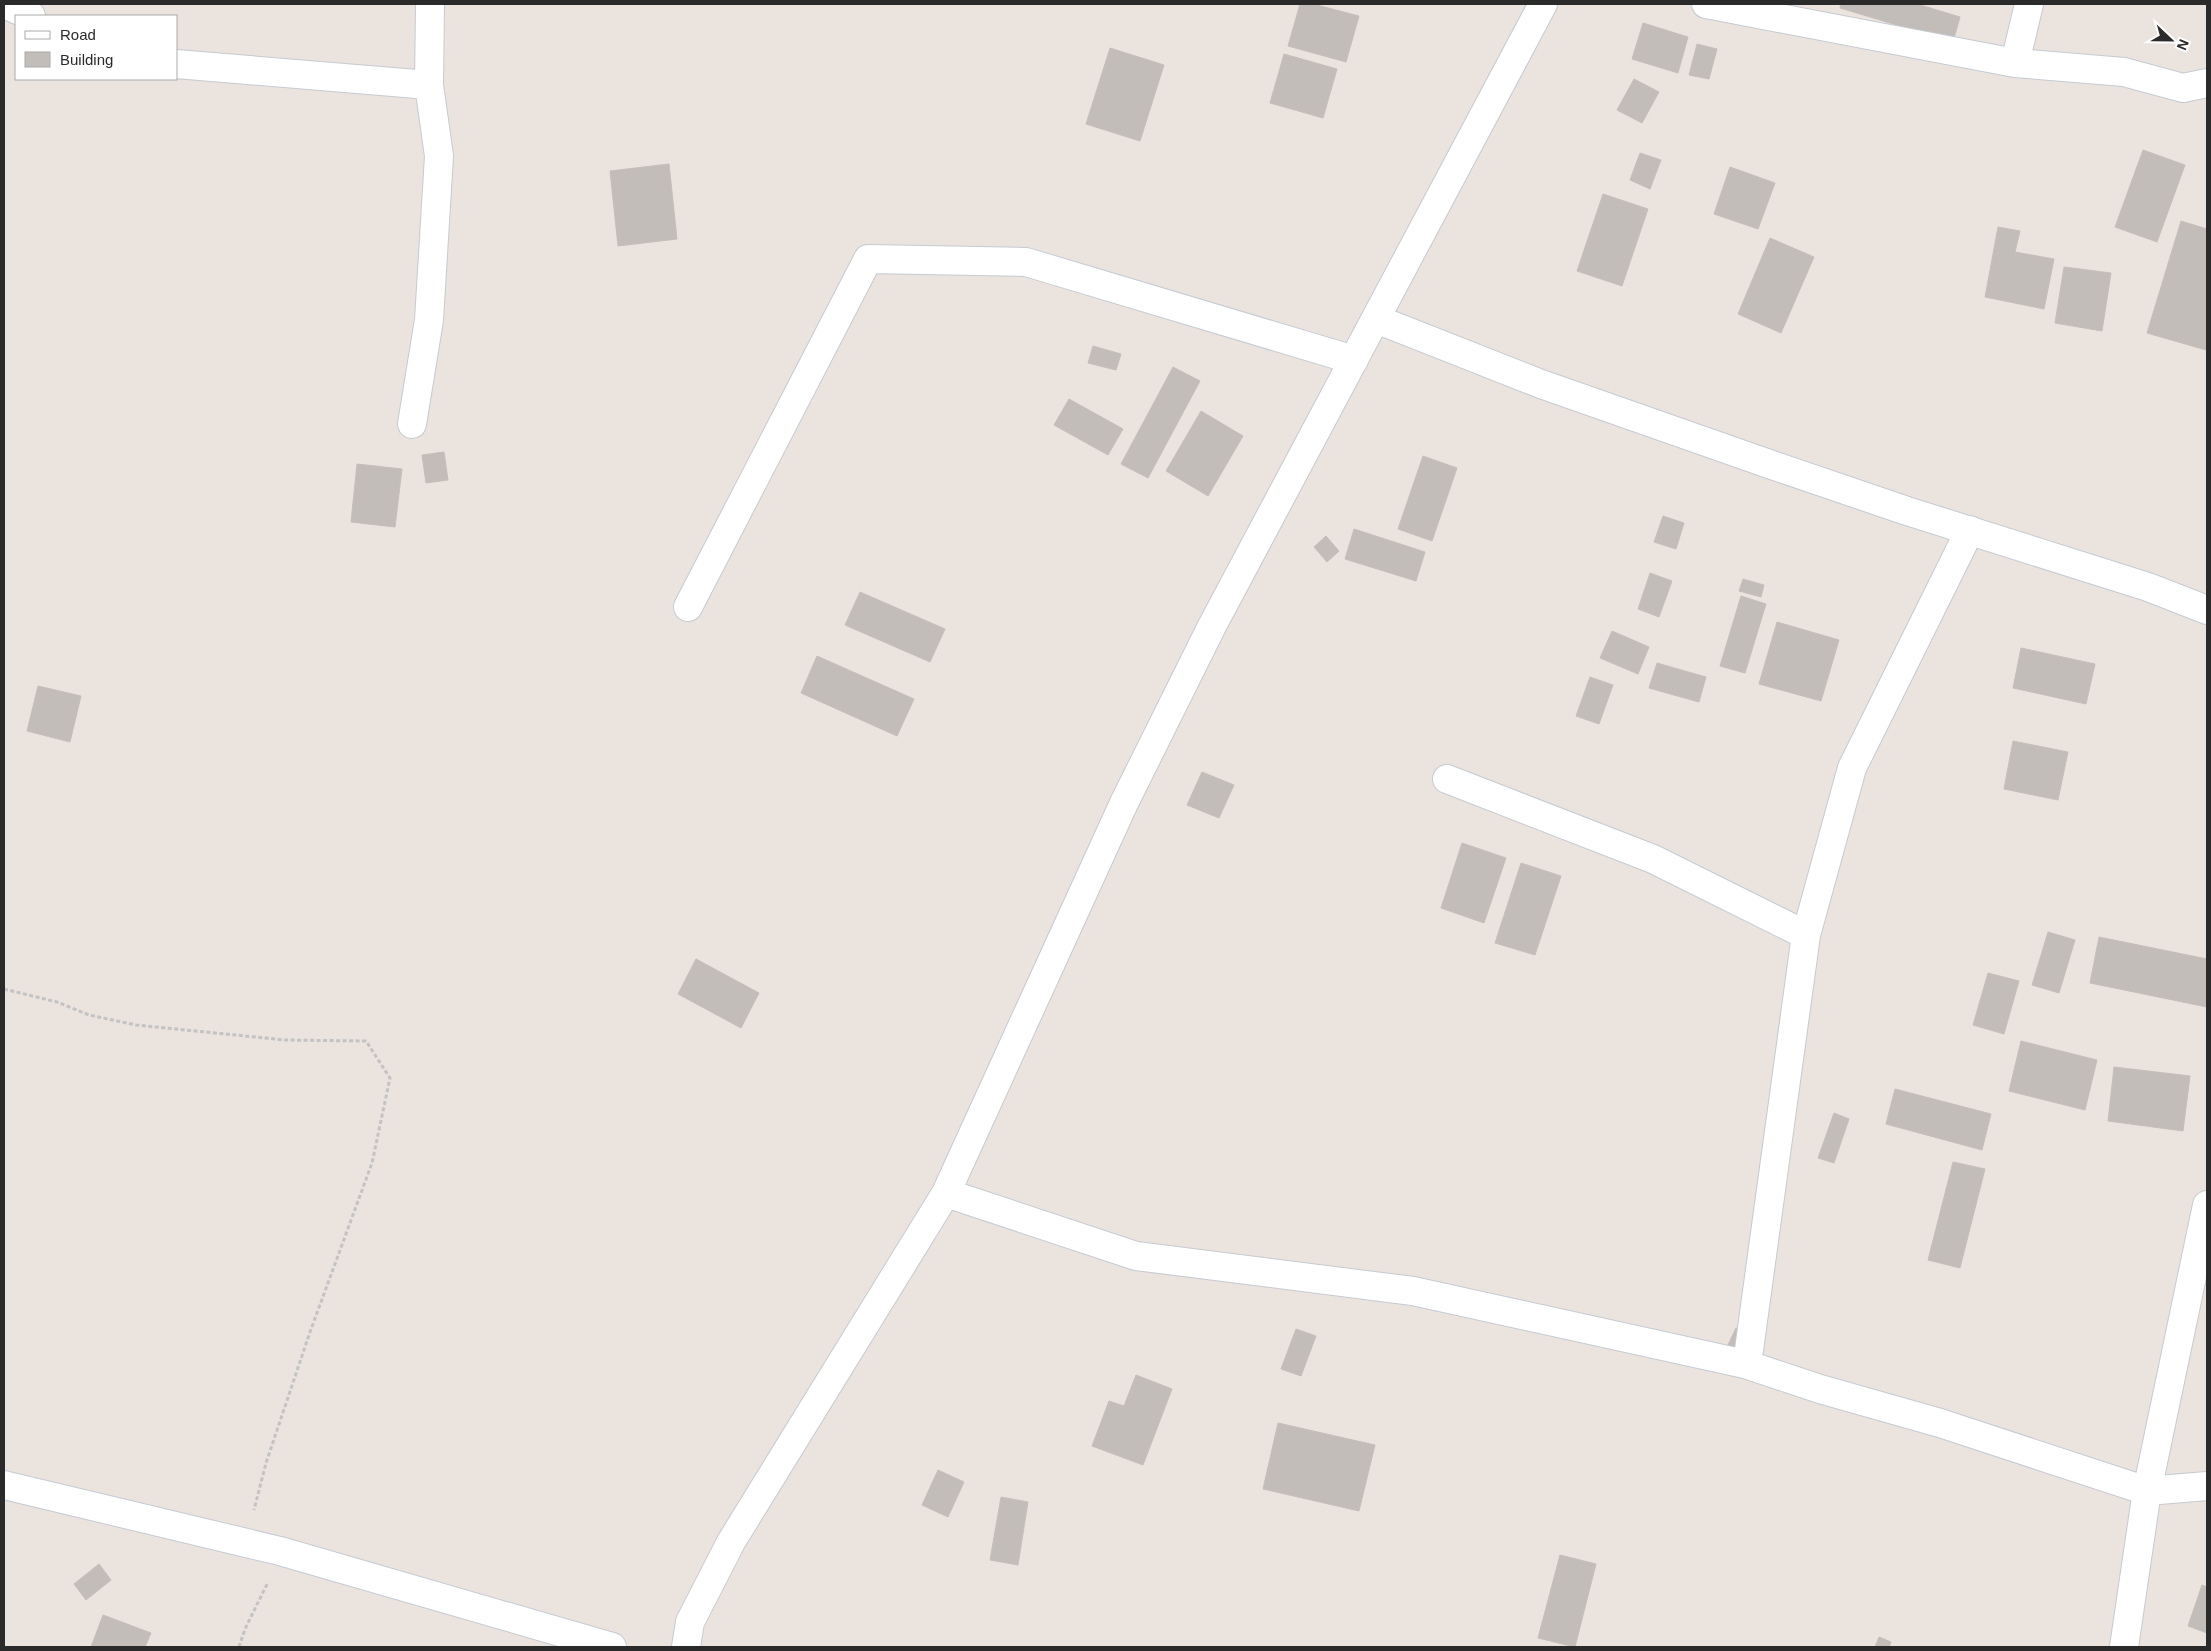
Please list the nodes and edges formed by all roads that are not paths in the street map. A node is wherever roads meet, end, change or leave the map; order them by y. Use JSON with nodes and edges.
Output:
{"nodes":[{"id":1,"x":4,"y":4,"type":"edge"},
{"id":2,"x":430,"y":4,"type":"edge"},
{"id":3,"x":1544,"y":4,"type":"edge"},
{"id":4,"x":1706,"y":4,"type":"edge"},
{"id":5,"x":2029,"y":4,"type":"edge"},
{"id":6,"x":29,"y":15,"type":"edge"},
{"id":7,"x":2014,"y":63,"type":"junction"},
{"id":8,"x":178,"y":64,"type":"edge"},
{"id":9,"x":2207,"y":83,"type":"edge"},
{"id":10,"x":429,"y":85,"type":"junction"},
{"id":11,"x":1376,"y":319,"type":"junction"},
{"id":12,"x":1354,"y":360,"type":"junction"},
{"id":13,"x":412,"y":424,"type":"dead end"},
{"id":14,"x":1970,"y":530,"type":"junction"},
{"id":15,"x":688,"y":607,"type":"dead end"},
{"id":16,"x":2207,"y":610,"type":"edge"},
{"id":17,"x":1447,"y":779,"type":"dead end"},
{"id":18,"x":1806,"y":935,"type":"junction"},
{"id":19,"x":946,"y":1193,"type":"junction"},
{"id":20,"x":2207,"y":1205,"type":"edge"},
{"id":21,"x":1745,"y":1364,"type":"junction"},
{"id":22,"x":4,"y":1485,"type":"edge"},
{"id":23,"x":2207,"y":1486,"type":"edge"},
{"id":24,"x":2146,"y":1491,"type":"junction"},
{"id":25,"x":612,"y":1647,"type":"edge"},
{"id":26,"x":686,"y":1647,"type":"edge"},
{"id":27,"x":2124,"y":1647,"type":"edge"}],
"edges":[{"from":1,"to":6,"type":"street"},
{"from":2,"to":10,"type":"street"},
{"from":3,"to":11,"type":"street"},
{"from":4,"to":7,"type":"street"},
{"from":5,"to":7,"type":"street"},
{"from":7,"to":9,"type":"street"},
{"from":8,"to":10,"type":"street"},
{"from":10,"to":13,"type":"street"},
{"from":11,"to":12,"type":"street"},
{"from":11,"to":14,"type":"street"},
{"from":12,"to":15,"type":"street"},
{"from":12,"to":19,"type":"street"},
{"from":14,"to":16,"type":"street"},
{"from":14,"to":18,"type":"street"},
{"from":17,"to":18,"type":"street"},
{"from":18,"to":21,"type":"street"},
{"from":19,"to":21,"type":"street"},
{"from":19,"to":26,"type":"street"},
{"from":20,"to":24,"type":"street"},
{"from":21,"to":24,"type":"street"},
{"from":22,"to":25,"type":"street"},
{"from":23,"to":24,"type":"street"},
{"from":24,"to":27,"type":"street"}]}
